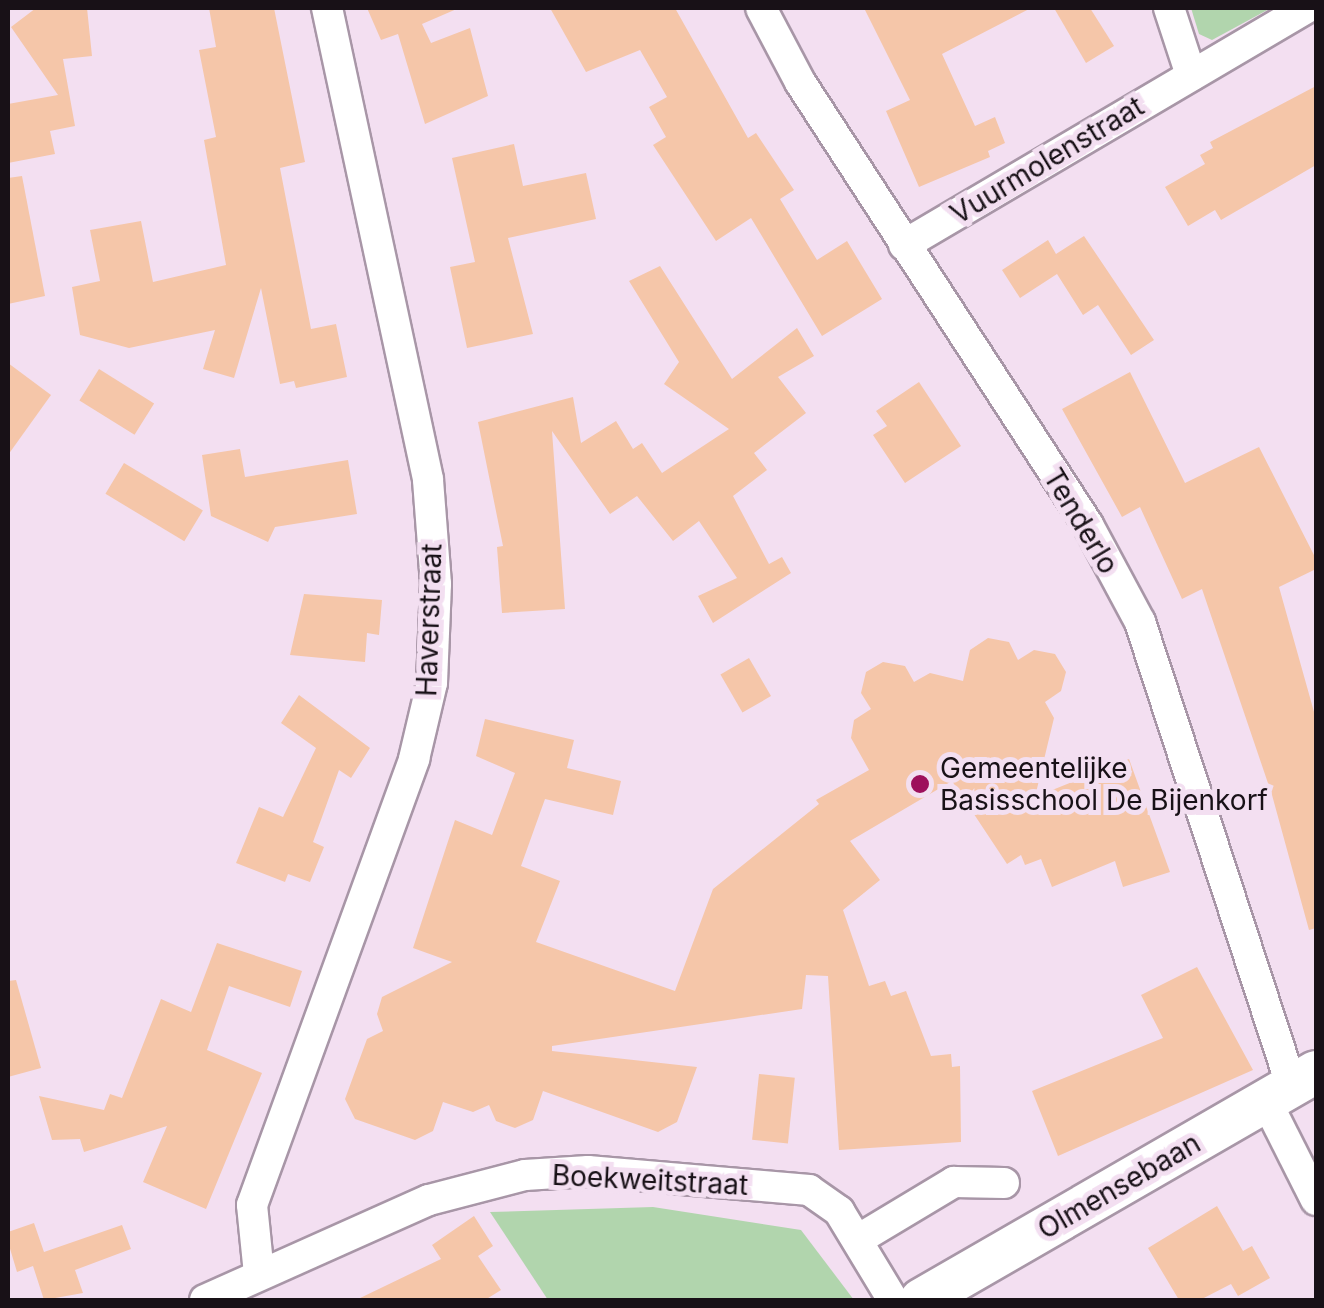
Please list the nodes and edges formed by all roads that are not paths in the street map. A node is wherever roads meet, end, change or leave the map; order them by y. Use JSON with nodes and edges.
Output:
{"nodes":[{"id":1,"x":327,"y":8,"type":"edge"},
{"id":2,"x":761,"y":8,"type":"edge"},
{"id":3,"x":1169,"y":8,"type":"edge"},
{"id":4,"x":1306,"y":8,"type":"edge"},
{"id":5,"x":1191,"y":75,"type":"junction"},
{"id":6,"x":904,"y":245,"type":"junction"},
{"id":7,"x":1292,"y":1086,"type":"edge"},
{"id":8,"x":1004,"y":1183,"type":"dead end"},
{"id":9,"x":1316,"y":1200,"type":"edge"},
{"id":10,"x":858,"y":1239,"type":"junction"},
{"id":11,"x":260,"y":1274,"type":"junction"},
{"id":12,"x":205,"y":1300,"type":"edge"},
{"id":13,"x":894,"y":1300,"type":"edge"},
{"id":14,"x":921,"y":1300,"type":"edge"}],
"edges":[{"from":1,"to":11,"type":"street","name":"Haverstraat"},
{"from":2,"to":6,"type":"street","name":"Tenderlo"},
{"from":3,"to":5,"type":"street"},
{"from":4,"to":5,"type":"street","name":"Vuurmolenstraat"},
{"from":5,"to":6,"type":"street","name":"Vuurmolenstraat"},
{"from":6,"to":7,"type":"street","name":"Tenderlo"},
{"from":7,"to":9,"type":"street","name":"Tenderlo"},
{"from":7,"to":14,"type":"street","name":"Olmensebaan"},
{"from":8,"to":10,"type":"street"},
{"from":10,"to":11,"type":"street","name":"Boekweitstraat"},
{"from":10,"to":13,"type":"street","name":"Boekweitstraat"},
{"from":11,"to":12,"type":"street","name":"Boekweitstraat"}]}
